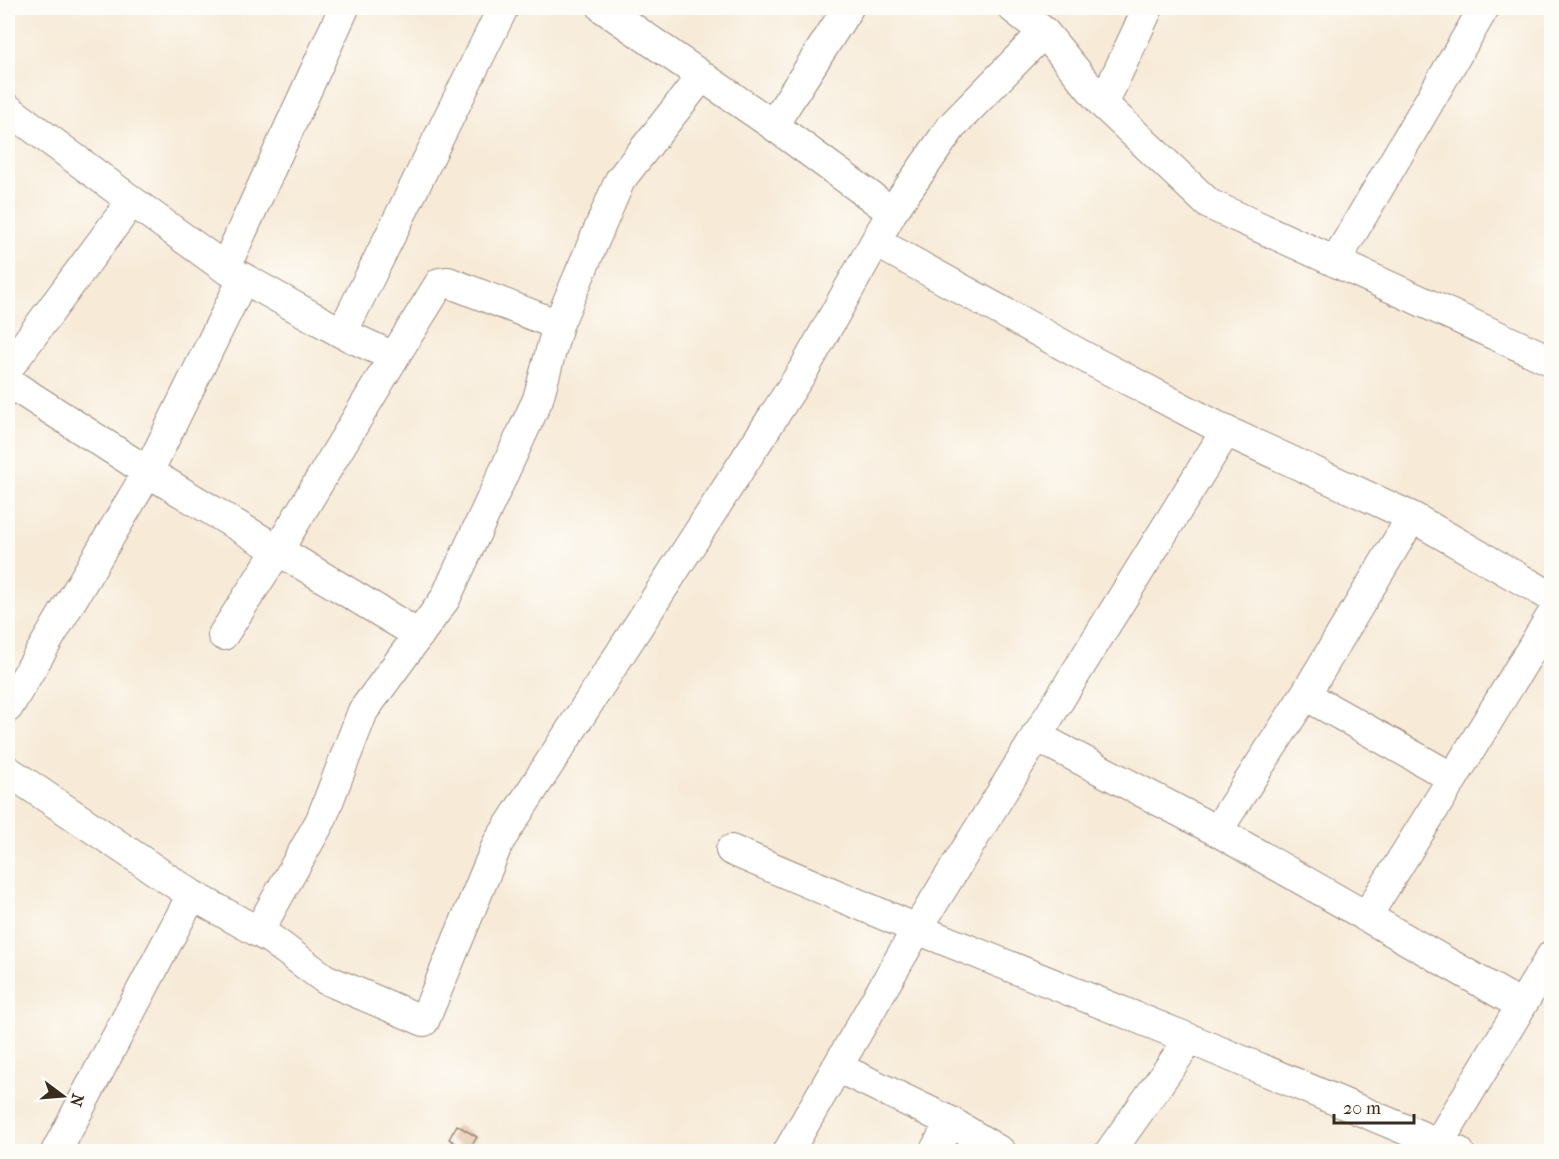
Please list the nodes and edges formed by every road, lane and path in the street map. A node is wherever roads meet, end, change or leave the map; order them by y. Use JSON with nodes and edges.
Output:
{"nodes":[{"id":1,"x":344,"y":8,"type":"edge"},
{"id":2,"x":503,"y":8,"type":"edge"},
{"id":3,"x":603,"y":8,"type":"edge"},
{"id":4,"x":848,"y":8,"type":"edge"},
{"id":5,"x":1013,"y":8,"type":"edge"},
{"id":6,"x":1148,"y":8,"type":"edge"},
{"id":7,"x":1484,"y":8,"type":"edge"},
{"id":8,"x":637,"y":18,"type":"edge"},
{"id":9,"x":1044,"y":32,"type":"junction"},
{"id":10,"x":702,"y":76,"type":"junction"},
{"id":11,"x":1103,"y":104,"type":"junction"},
{"id":12,"x":8,"y":109,"type":"edge"},
{"id":13,"x":773,"y":125,"type":"junction"},
{"id":14,"x":132,"y":201,"type":"junction"},
{"id":15,"x":892,"y":212,"type":"junction"},
{"id":16,"x":876,"y":242,"type":"junction"},
{"id":17,"x":1335,"y":262,"type":"junction"},
{"id":18,"x":234,"y":273,"type":"junction"},
{"id":19,"x":558,"y":325,"type":"junction"},
{"id":20,"x":342,"y":333,"type":"junction"},
{"id":21,"x":394,"y":357,"type":"junction"},
{"id":22,"x":1551,"y":360,"type":"edge"},
{"id":23,"x":10,"y":386,"type":"edge"},
{"id":24,"x":1226,"y":431,"type":"junction"},
{"id":25,"x":148,"y":472,"type":"junction"},
{"id":26,"x":1412,"y":517,"type":"junction"},
{"id":27,"x":278,"y":550,"type":"junction"},
{"id":28,"x":1551,"y":597,"type":"edge"},
{"id":29,"x":1551,"y":615,"type":"edge"},
{"id":30,"x":223,"y":635,"type":"dead end"},
{"id":31,"x":419,"y":635,"type":"junction"},
{"id":32,"x":1305,"y":695,"type":"junction"},
{"id":33,"x":8,"y":708,"type":"edge"},
{"id":34,"x":1036,"y":736,"type":"junction"},
{"id":35,"x":8,"y":771,"type":"edge"},
{"id":36,"x":1453,"y":778,"type":"junction"},
{"id":37,"x":1218,"y":831,"type":"junction"},
{"id":38,"x":731,"y":850,"type":"dead end"},
{"id":39,"x":192,"y":895,"type":"junction"},
{"id":40,"x":1366,"y":917,"type":"junction"},
{"id":41,"x":917,"y":929,"type":"junction"},
{"id":42,"x":258,"y":932,"type":"junction"},
{"id":43,"x":1551,"y":955,"type":"edge"},
{"id":44,"x":1521,"y":1005,"type":"junction"},
{"id":45,"x":1190,"y":1039,"type":"junction"},
{"id":46,"x":837,"y":1067,"type":"junction"},
{"id":47,"x":951,"y":1122,"type":"junction"},
{"id":48,"x":1443,"y":1148,"type":"edge"},
{"id":49,"x":56,"y":1152,"type":"edge"},
{"id":50,"x":788,"y":1152,"type":"edge"},
{"id":51,"x":934,"y":1152,"type":"edge"},
{"id":52,"x":1001,"y":1152,"type":"edge"},
{"id":53,"x":1110,"y":1152,"type":"edge"}],
"edges":[{"from":1,"to":18,"type":"street"},
{"from":2,"to":20,"type":"street"},
{"from":3,"to":8,"type":"street"},
{"from":4,"to":13,"type":"street"},
{"from":5,"to":9,"type":"street"},
{"from":6,"to":11,"type":"street"},
{"from":7,"to":17,"type":"street"},
{"from":8,"to":10,"type":"street"},
{"from":9,"to":11,"type":"street"},
{"from":9,"to":15,"type":"street"},
{"from":10,"to":13,"type":"street"},
{"from":10,"to":19,"type":"street"},
{"from":11,"to":17,"type":"street"},
{"from":12,"to":14,"type":"street"},
{"from":13,"to":15,"type":"street"},
{"from":14,"to":18,"type":"street"},
{"from":14,"to":23,"type":"street"},
{"from":15,"to":16,"type":"street"},
{"from":16,"to":24,"type":"street"},
{"from":16,"to":42,"type":"street"},
{"from":17,"to":22,"type":"street"},
{"from":18,"to":20,"type":"street"},
{"from":18,"to":25,"type":"street"},
{"from":19,"to":21,"type":"street"},
{"from":19,"to":31,"type":"street"},
{"from":20,"to":21,"type":"street"},
{"from":21,"to":27,"type":"street"},
{"from":23,"to":25,"type":"street"},
{"from":24,"to":26,"type":"street"},
{"from":24,"to":34,"type":"street"},
{"from":25,"to":27,"type":"street"},
{"from":25,"to":33,"type":"street"},
{"from":26,"to":28,"type":"street"},
{"from":26,"to":32,"type":"street"},
{"from":27,"to":30,"type":"street"},
{"from":27,"to":31,"type":"street"},
{"from":29,"to":36,"type":"street"},
{"from":31,"to":42,"type":"street"},
{"from":32,"to":36,"type":"street"},
{"from":32,"to":37,"type":"street"},
{"from":34,"to":37,"type":"street"},
{"from":34,"to":41,"type":"street"},
{"from":35,"to":39,"type":"street"},
{"from":36,"to":40,"type":"street"},
{"from":37,"to":40,"type":"street"},
{"from":38,"to":41,"type":"street"},
{"from":39,"to":42,"type":"street"},
{"from":39,"to":49,"type":"street"},
{"from":40,"to":44,"type":"street"},
{"from":41,"to":45,"type":"street"},
{"from":41,"to":46,"type":"street"},
{"from":43,"to":44,"type":"street"},
{"from":44,"to":48,"type":"street"},
{"from":45,"to":48,"type":"street"},
{"from":45,"to":53,"type":"street"},
{"from":46,"to":47,"type":"street"},
{"from":46,"to":50,"type":"street"},
{"from":47,"to":51,"type":"street"},
{"from":47,"to":52,"type":"street"}]}
